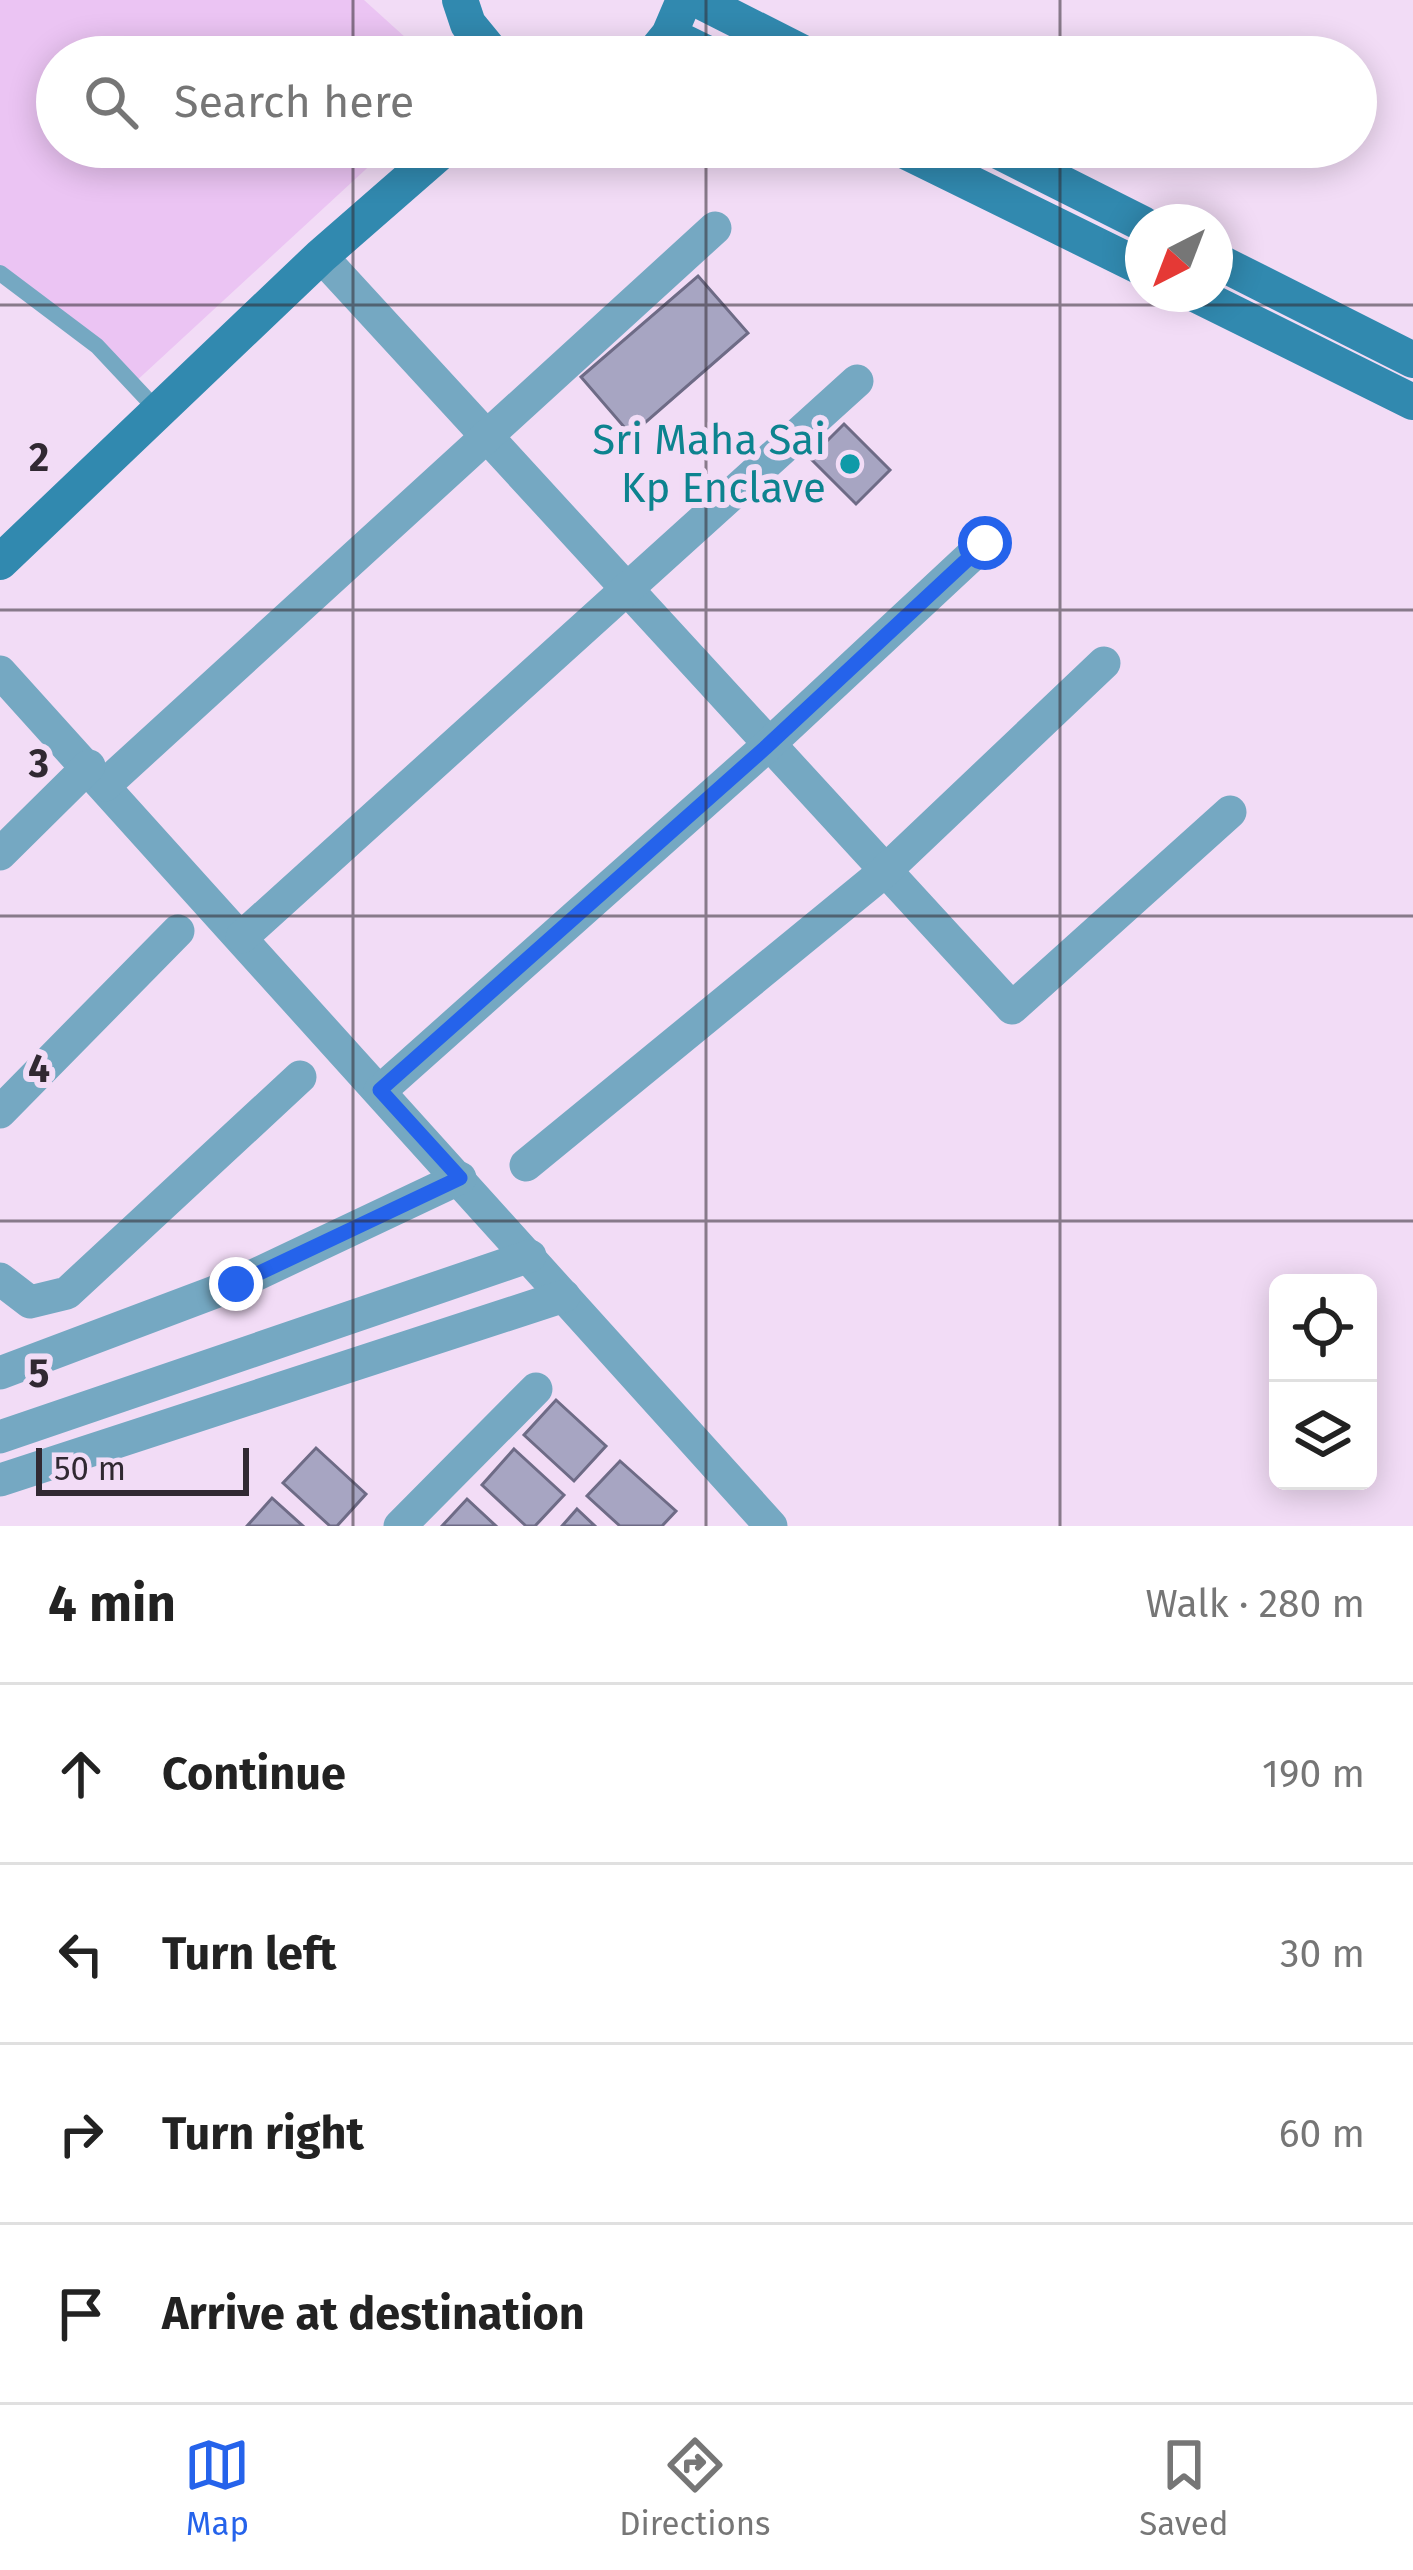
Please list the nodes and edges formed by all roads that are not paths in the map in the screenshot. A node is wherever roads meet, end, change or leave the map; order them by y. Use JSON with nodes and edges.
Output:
{"nodes":[{"id":1,"x":460,"y":0,"type":"edge"},
{"id":2,"x":684,"y":0,"type":"edge"},
{"id":3,"x":698,"y":0,"type":"edge"},
{"id":4,"x":478,"y":36,"type":"edge"},
{"id":5,"x":665,"y":36,"type":"edge"},
{"id":6,"x":769,"y":36,"type":"edge"},
{"id":7,"x":422,"y":168,"type":"edge"},
{"id":8,"x":940,"y":168,"type":"edge"},
{"id":9,"x":1032,"y":168,"type":"edge"},
{"id":10,"x":1125,"y":215,"type":"edge"},
{"id":11,"x":715,"y":228,"type":"dead end"},
{"id":12,"x":321,"y":256,"type":"junction"},
{"id":13,"x":1125,"y":259,"type":"edge"},
{"id":14,"x":1233,"y":269,"type":"edge"},
{"id":15,"x":0,"y":274,"type":"edge"},
{"id":16,"x":1232,"y":312,"type":"edge"},
{"id":17,"x":1413,"y":360,"type":"edge"},
{"id":18,"x":857,"y":381,"type":"dead end"},
{"id":19,"x":1413,"y":401,"type":"edge"},
{"id":20,"x":159,"y":411,"type":"junction"},
{"id":21,"x":488,"y":435,"type":"junction"},
{"id":22,"x":985,"y":543,"type":"dead end"},
{"id":23,"x":0,"y":562,"type":"edge"},
{"id":24,"x":626,"y":586,"type":"junction"},
{"id":25,"x":1104,"y":663,"type":"dead end"},
{"id":26,"x":0,"y":672,"type":"edge"},
{"id":27,"x":770,"y":743,"type":"junction"},
{"id":28,"x":97,"y":776,"type":"junction"},
{"id":29,"x":1231,"y":812,"type":"dead end"},
{"id":30,"x":0,"y":854,"type":"edge"},
{"id":31,"x":885,"y":871,"type":"junction"},
{"id":32,"x":178,"y":931,"type":"dead end"},
{"id":33,"x":242,"y":937,"type":"junction"},
{"id":34,"x":300,"y":1077,"type":"dead end"},
{"id":35,"x":380,"y":1090,"type":"junction"},
{"id":36,"x":0,"y":1112,"type":"edge"},
{"id":37,"x":526,"y":1165,"type":"dead end"},
{"id":38,"x":460,"y":1178,"type":"junction"},
{"id":39,"x":530,"y":1256,"type":"junction"},
{"id":40,"x":0,"y":1279,"type":"edge"},
{"id":41,"x":564,"y":1296,"type":"junction"},
{"id":42,"x":0,"y":1373,"type":"edge"},
{"id":43,"x":536,"y":1389,"type":"dead end"},
{"id":44,"x":0,"y":1436,"type":"edge"},
{"id":45,"x":0,"y":1480,"type":"edge"},
{"id":46,"x":400,"y":1526,"type":"edge"},
{"id":47,"x":771,"y":1526,"type":"edge"}],
"edges":[{"from":1,"to":4,"type":"main road"},
{"from":2,"to":5,"type":"main road"},
{"from":3,"to":6,"type":"main road"},
{"from":7,"to":12,"type":"main road"},
{"from":8,"to":13,"type":"main road"},
{"from":9,"to":10,"type":"main road"},
{"from":11,"to":21,"type":"street"},
{"from":12,"to":20,"type":"main road"},
{"from":12,"to":21,"type":"street"},
{"from":14,"to":17,"type":"main road"},
{"from":15,"to":20,"type":"lane"},
{"from":16,"to":19,"type":"main road"},
{"from":18,"to":24,"type":"street"},
{"from":20,"to":23,"type":"main road"},
{"from":21,"to":24,"type":"street"},
{"from":21,"to":28,"type":"street"},
{"from":22,"to":27,"type":"street"},
{"from":24,"to":27,"type":"street"},
{"from":24,"to":33,"type":"street"},
{"from":25,"to":31,"type":"street"},
{"from":26,"to":28,"type":"street"},
{"from":27,"to":31,"type":"street"},
{"from":27,"to":35,"type":"street"},
{"from":28,"to":30,"type":"street"},
{"from":28,"to":33,"type":"street"},
{"from":29,"to":31,"type":"street"},
{"from":31,"to":37,"type":"street"},
{"from":32,"to":36,"type":"street"},
{"from":33,"to":35,"type":"street"},
{"from":34,"to":40,"type":"street"},
{"from":35,"to":38,"type":"street"},
{"from":38,"to":39,"type":"street"},
{"from":38,"to":42,"type":"street"},
{"from":39,"to":41,"type":"street"},
{"from":39,"to":44,"type":"street"},
{"from":41,"to":45,"type":"street"},
{"from":41,"to":47,"type":"street"},
{"from":43,"to":46,"type":"street"}]}
